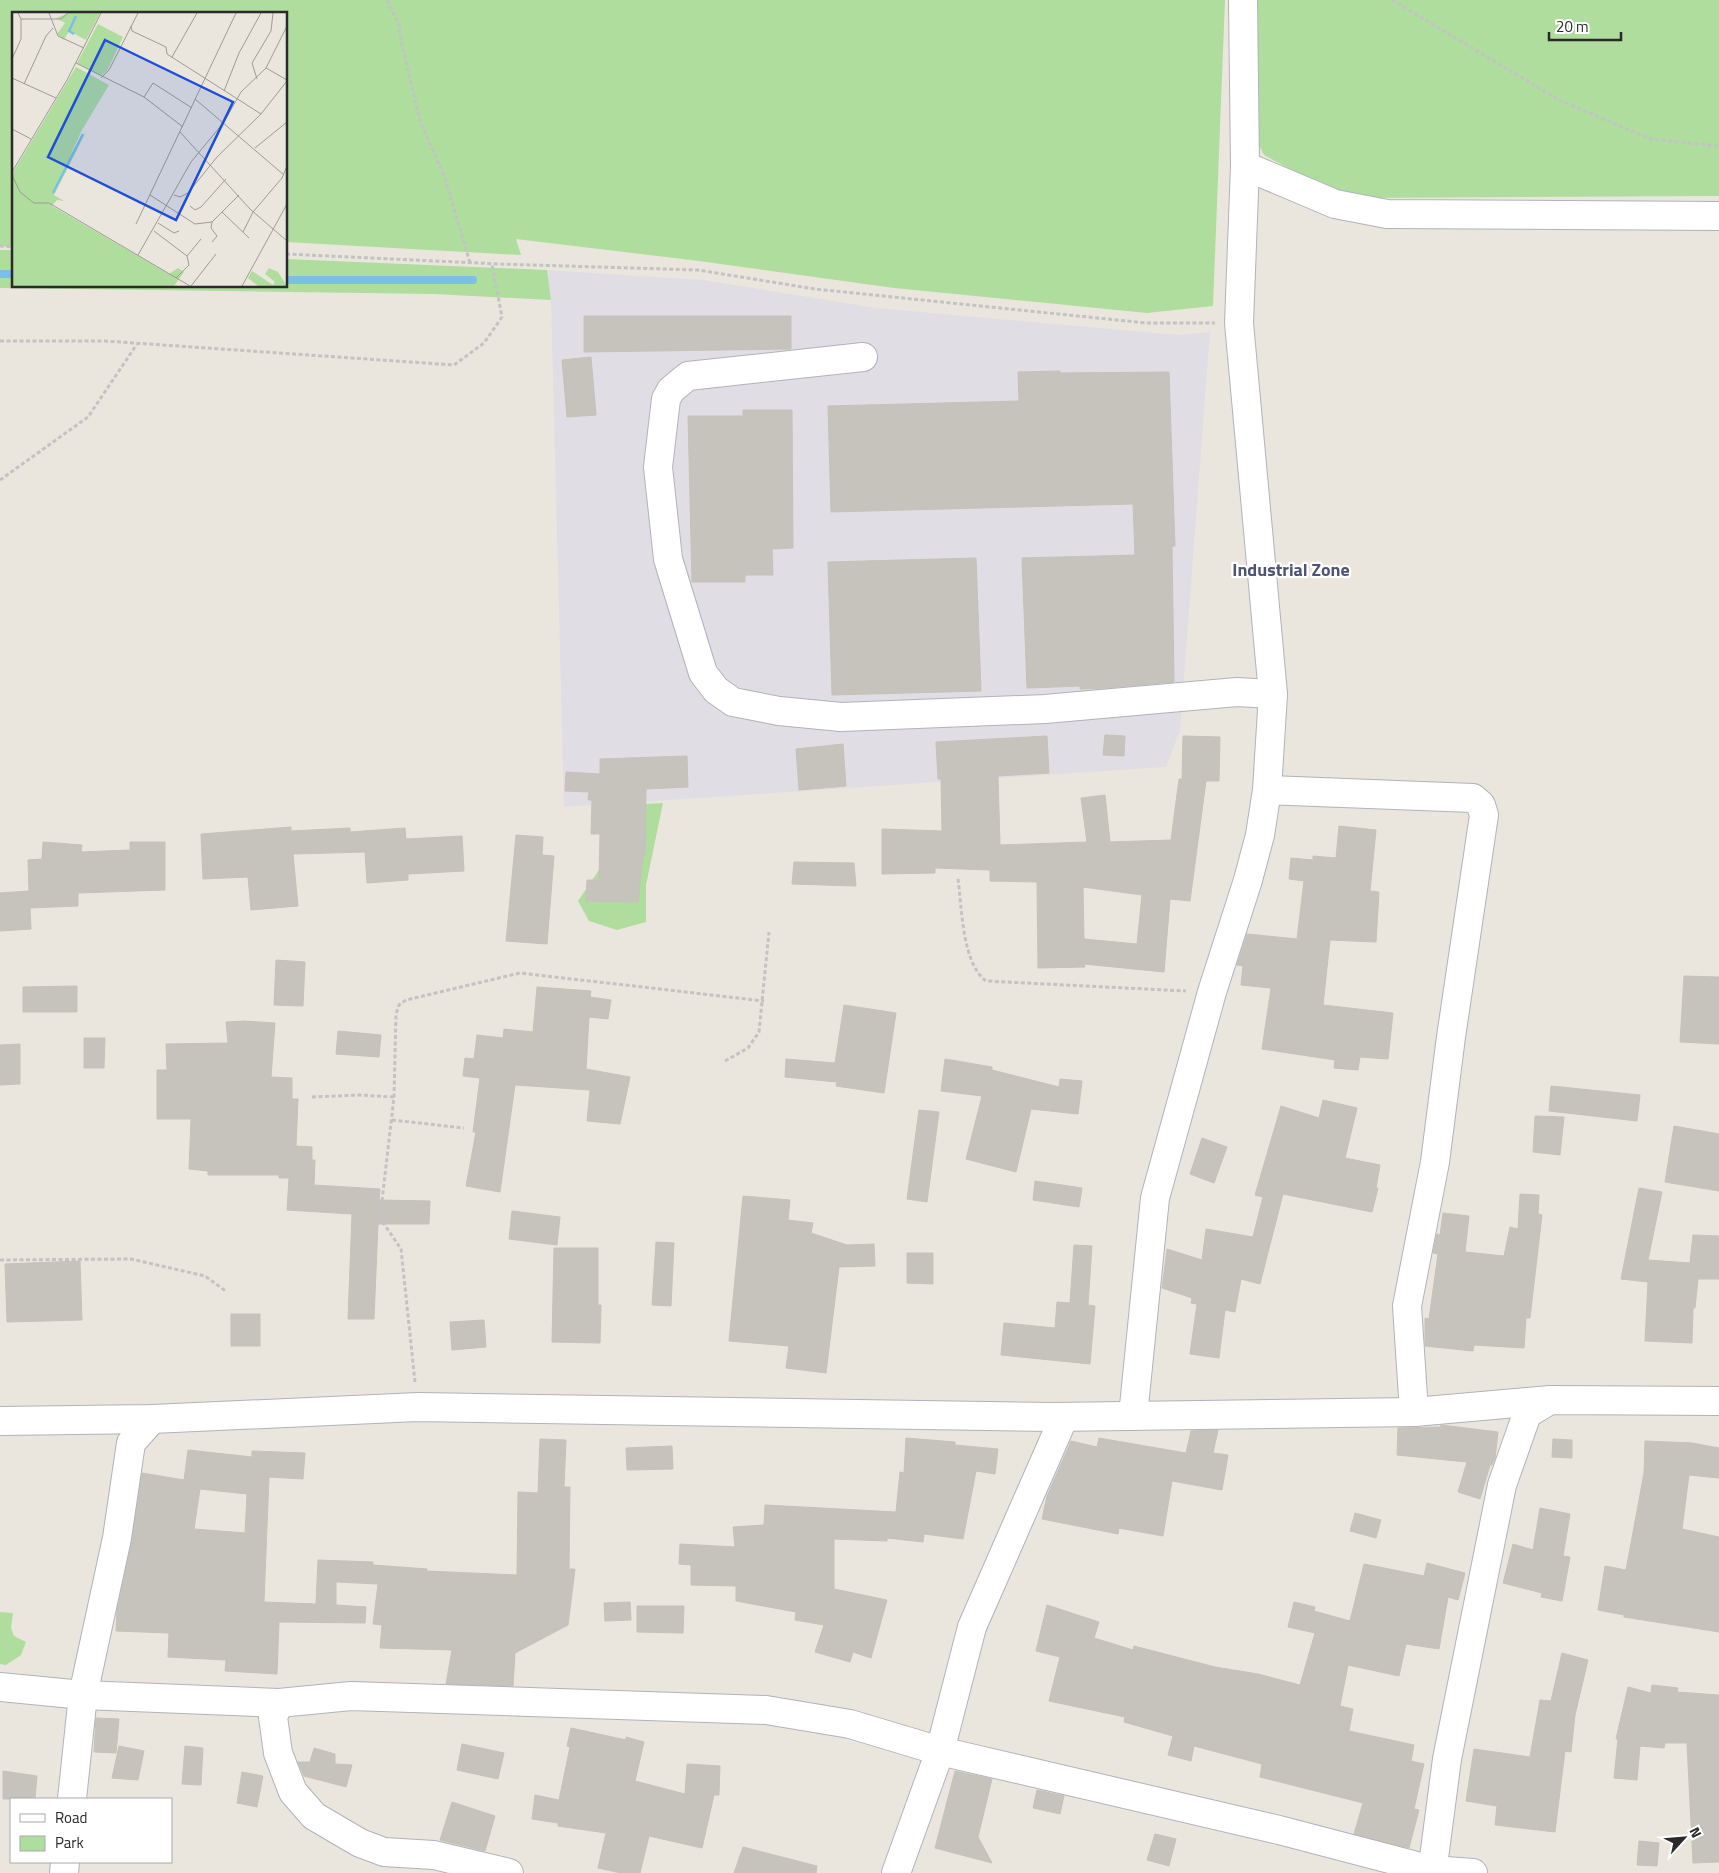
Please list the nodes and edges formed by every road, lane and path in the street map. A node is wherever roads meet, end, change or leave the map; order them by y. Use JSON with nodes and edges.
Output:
{"nodes":[{"id":1,"x":387,"y":0,"type":"edge"},
{"id":2,"x":1243,"y":0,"type":"edge"},
{"id":3,"x":1392,"y":0,"type":"edge"},
{"id":4,"x":1719,"y":146,"type":"edge"},
{"id":5,"x":1244,"y":166,"type":"junction"},
{"id":6,"x":1719,"y":216,"type":"edge"},
{"id":7,"x":288,"y":254,"type":"edge"},
{"id":8,"x":470,"y":263,"type":"junction"},
{"id":9,"x":492,"y":264,"type":"junction"},
{"id":10,"x":1239,"y":323,"type":"junction"},
{"id":11,"x":0,"y":341,"type":"edge"},
{"id":12,"x":137,"y":344,"type":"junction"},
{"id":13,"x":863,"y":357,"type":"dead end"},
{"id":14,"x":0,"y":480,"type":"edge"},
{"id":15,"x":1273,"y":694,"type":"junction"},
{"id":16,"x":1268,"y":790,"type":"junction"},
{"id":17,"x":958,"y":879,"type":"dead end"},
{"id":18,"x":769,"y":932,"type":"dead end"},
{"id":19,"x":1212,"y":992,"type":"junction"},
{"id":20,"x":764,"y":1001,"type":"junction"},
{"id":21,"x":725,"y":1062,"type":"dead end"},
{"id":22,"x":312,"y":1097,"type":"dead end"},
{"id":23,"x":394,"y":1097,"type":"junction"},
{"id":24,"x":392,"y":1120,"type":"junction"},
{"id":25,"x":464,"y":1128,"type":"dead end"},
{"id":26,"x":0,"y":1260,"type":"edge"},
{"id":27,"x":227,"y":1292,"type":"dead end"},
{"id":28,"x":1550,"y":1400,"type":"junction"},
{"id":29,"x":1719,"y":1401,"type":"edge"},
{"id":30,"x":418,"y":1408,"type":"junction"},
{"id":31,"x":1414,"y":1412,"type":"junction"},
{"id":32,"x":1133,"y":1416,"type":"junction"},
{"id":33,"x":1064,"y":1417,"type":"junction"},
{"id":34,"x":152,"y":1419,"type":"junction"},
{"id":35,"x":0,"y":1421,"type":"edge"},
{"id":36,"x":0,"y":1687,"type":"edge"},
{"id":37,"x":83,"y":1695,"type":"junction"},
{"id":38,"x":279,"y":1703,"type":"junction"},
{"id":39,"x":940,"y":1751,"type":"junction"},
{"id":40,"x":72,"y":1798,"type":"edge"},
{"id":41,"x":1432,"y":1872,"type":"edge"},
{"id":42,"x":510,"y":1873,"type":"edge"},
{"id":43,"x":896,"y":1873,"type":"edge"},
{"id":44,"x":1472,"y":1873,"type":"edge"}],
"edges":[{"from":1,"to":8,"type":"path"},
{"from":2,"to":5,"type":"street"},
{"from":3,"to":4,"type":"path"},
{"from":5,"to":6,"type":"street"},
{"from":5,"to":10,"type":"street"},
{"from":7,"to":8,"type":"path"},
{"from":8,"to":9,"type":"path"},
{"from":9,"to":10,"type":"path"},
{"from":9,"to":12,"type":"path"},
{"from":10,"to":15,"type":"street"},
{"from":11,"to":12,"type":"path"},
{"from":12,"to":14,"type":"path"},
{"from":13,"to":15,"type":"street"},
{"from":15,"to":16,"type":"street"},
{"from":16,"to":19,"type":"street"},
{"from":16,"to":31,"type":"street"},
{"from":17,"to":19,"type":"path"},
{"from":18,"to":20,"type":"path"},
{"from":19,"to":32,"type":"street"},
{"from":20,"to":21,"type":"path"},
{"from":20,"to":23,"type":"path"},
{"from":22,"to":23,"type":"path"},
{"from":23,"to":24,"type":"path"},
{"from":24,"to":25,"type":"path"},
{"from":24,"to":30,"type":"path"},
{"from":26,"to":27,"type":"path"},
{"from":28,"to":29,"type":"street"},
{"from":28,"to":31,"type":"street"},
{"from":28,"to":41,"type":"street"},
{"from":30,"to":33,"type":"street"},
{"from":30,"to":34,"type":"street"},
{"from":31,"to":32,"type":"street"},
{"from":32,"to":33,"type":"street"},
{"from":33,"to":39,"type":"street"},
{"from":34,"to":35,"type":"street"},
{"from":34,"to":37,"type":"street"},
{"from":36,"to":37,"type":"street"},
{"from":37,"to":38,"type":"street"},
{"from":37,"to":40,"type":"street"},
{"from":38,"to":39,"type":"street"},
{"from":38,"to":42,"type":"street"},
{"from":39,"to":41,"type":"street"},
{"from":39,"to":43,"type":"street"},
{"from":41,"to":44,"type":"street"}]}
